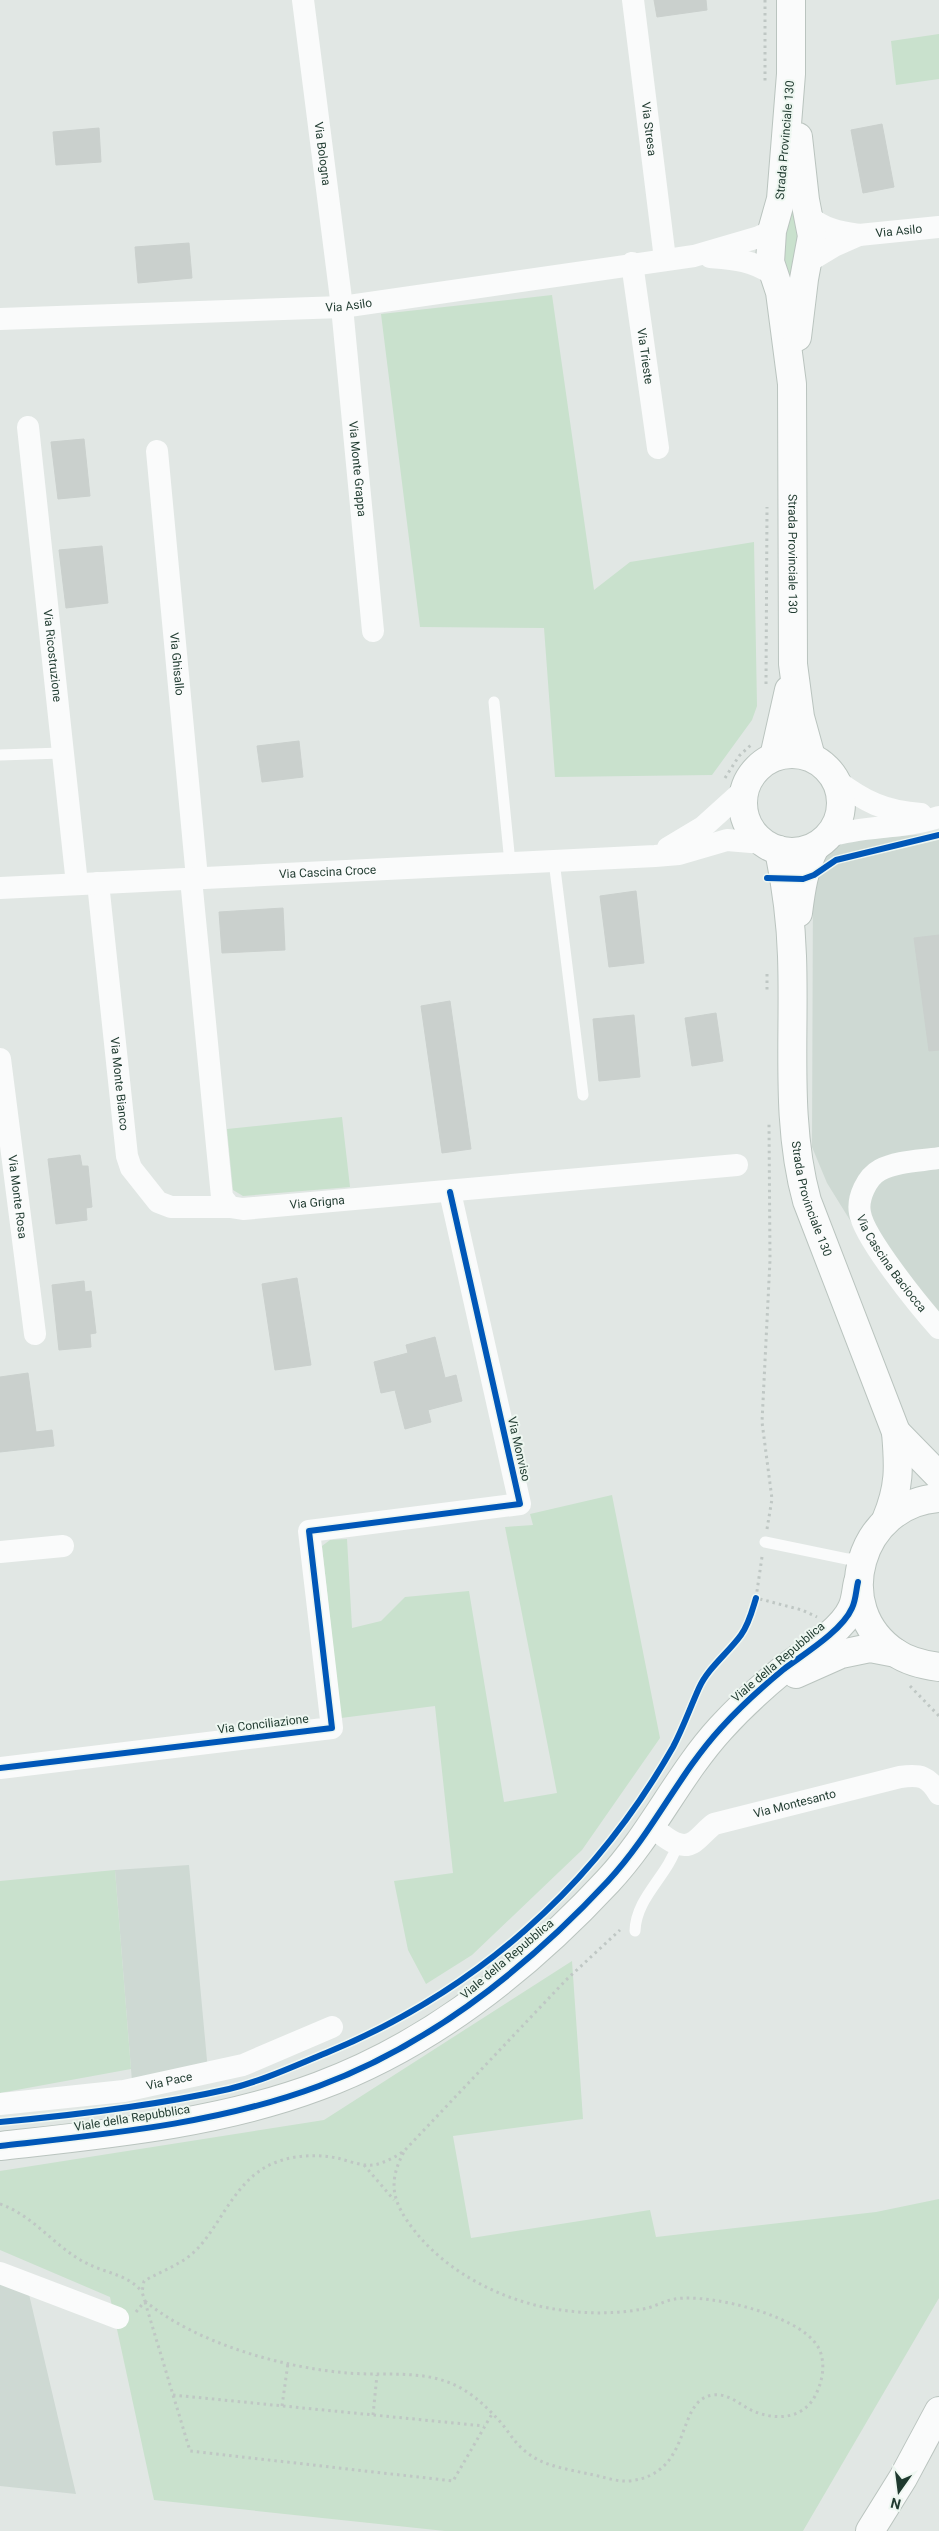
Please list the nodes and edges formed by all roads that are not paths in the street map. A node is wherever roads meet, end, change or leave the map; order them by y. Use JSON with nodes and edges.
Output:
{"nodes":[{"id":1,"x":303,"y":0,"type":"edge"},
{"id":2,"x":633,"y":0,"type":"edge"},
{"id":3,"x":791,"y":0,"type":"edge"},
{"id":4,"x":791,"y":74,"type":"junction"},
{"id":5,"x":808,"y":216,"type":"junction"},
{"id":6,"x":939,"y":227,"type":"edge"},
{"id":7,"x":772,"y":231,"type":"junction"},
{"id":8,"x":859,"y":235,"type":"junction"},
{"id":9,"x":694,"y":256,"type":"junction"},
{"id":10,"x":665,"y":259,"type":"junction"},
{"id":11,"x":808,"y":261,"type":"junction"},
{"id":12,"x":632,"y":264,"type":"junction"},
{"id":13,"x":772,"y":274,"type":"junction"},
{"id":14,"x":342,"y":308,"type":"junction"},
{"id":15,"x":0,"y":319,"type":"edge"},
{"id":16,"x":792,"y":384,"type":"junction"},
{"id":17,"x":28,"y":427,"type":"dead end"},
{"id":18,"x":658,"y":448,"type":"dead end"},
{"id":19,"x":157,"y":451,"type":"dead end"},
{"id":20,"x":373,"y":630,"type":"dead end"},
{"id":21,"x":793,"y":664,"type":"junction"},
{"id":22,"x":494,"y":702,"type":"dead end"},
{"id":23,"x":62,"y":753,"type":"junction"},
{"id":24,"x":0,"y":755,"type":"edge"},
{"id":25,"x":774,"y":757,"type":"junction"},
{"id":26,"x":811,"y":757,"type":"junction"},
{"id":27,"x":837,"y":781,"type":"junction"},
{"id":28,"x":744,"y":790,"type":"junction"},
{"id":29,"x":939,"y":816,"type":"edge"},
{"id":30,"x":822,"y":842,"type":"junction"},
{"id":31,"x":771,"y":846,"type":"junction"},
{"id":32,"x":655,"y":856,"type":"junction"},
{"id":33,"x":554,"y":861,"type":"junction"},
{"id":34,"x":510,"y":863,"type":"junction"},
{"id":35,"x":194,"y":878,"type":"junction"},
{"id":36,"x":88,"y":884,"type":"junction"},
{"id":37,"x":0,"y":888,"type":"edge"},
{"id":38,"x":792,"y":954,"type":"junction"},
{"id":39,"x":0,"y":1059,"type":"edge"},
{"id":40,"x":583,"y":1095,"type":"dead end"},
{"id":41,"x":939,"y":1158,"type":"edge"},
{"id":42,"x":737,"y":1165,"type":"road end"},
{"id":43,"x":450,"y":1192,"type":"junction"},
{"id":44,"x":230,"y":1207,"type":"junction"},
{"id":45,"x":939,"y":1328,"type":"edge"},
{"id":46,"x":35,"y":1334,"type":"dead end"},
{"id":47,"x":896,"y":1432,"type":"junction"},
{"id":48,"x":939,"y":1476,"type":"edge"},
{"id":49,"x":939,"y":1498,"type":"edge"},
{"id":50,"x":886,"y":1520,"type":"junction"},
{"id":51,"x":310,"y":1531,"type":"joint"},
{"id":52,"x":765,"y":1542,"type":"dead end"},
{"id":53,"x":63,"y":1546,"type":"dead end"},
{"id":54,"x":0,"y":1552,"type":"edge"},
{"id":55,"x":860,"y":1570,"type":"junction"},
{"id":56,"x":918,"y":1661,"type":"edge"},
{"id":57,"x":939,"y":1689,"type":"edge"},
{"id":58,"x":755,"y":1696,"type":"junction"},
{"id":59,"x":0,"y":1768,"type":"edge"},
{"id":60,"x":939,"y":1794,"type":"edge"},
{"id":61,"x":652,"y":1827,"type":"junction"},
{"id":62,"x":677,"y":1844,"type":"junction"},
{"id":63,"x":635,"y":1931,"type":"dead end"},
{"id":64,"x":332,"y":2027,"type":"dead end"},
{"id":65,"x":0,"y":2104,"type":"edge"},
{"id":66,"x":0,"y":2146,"type":"edge"},
{"id":67,"x":0,"y":2273,"type":"edge"},
{"id":68,"x":118,"y":2318,"type":"road end"},
{"id":69,"x":939,"y":2411,"type":"edge"},
{"id":70,"x":870,"y":2531,"type":"edge"}],
"edges":[{"from":1,"to":14,"type":"street","name":"Via Bologna"},
{"from":2,"to":10,"type":"street","name":"Via Stresa"},
{"from":3,"to":4,"type":"street","name":"Strada Provinciale 130"},
{"from":4,"to":5,"type":"street","name":"Strada Provinciale 130"},
{"from":4,"to":7,"type":"street","name":"Strada Provinciale 130"},
{"from":5,"to":8,"type":"street","name":"Via Asilo"},
{"from":5,"to":11,"type":"street","name":"Strada Provinciale 130"},
{"from":6,"to":8,"type":"street","name":"Via Asilo"},
{"from":7,"to":9,"type":"street","name":"Via Asilo"},
{"from":7,"to":13,"type":"street","name":"Strada Provinciale 130"},
{"from":8,"to":11,"type":"street","name":"Via Asilo"},
{"from":9,"to":10,"type":"street","name":"Via Asilo"},
{"from":9,"to":13,"type":"street","name":"Via Asilo"},
{"from":10,"to":12,"type":"street","name":"Via Asilo"},
{"from":11,"to":16,"type":"street","name":"Strada Provinciale 130"},
{"from":12,"to":14,"type":"street","name":"Via Asilo"},
{"from":12,"to":18,"type":"street","name":"Via Trieste"},
{"from":13,"to":16,"type":"street","name":"Strada Provinciale 130"},
{"from":14,"to":15,"type":"street","name":"Via Asilo"},
{"from":14,"to":20,"type":"street","name":"Via Monte Grappa"},
{"from":16,"to":21,"type":"street","name":"Strada Provinciale 130"},
{"from":17,"to":23,"type":"street","name":"Via Ricostruzione"},
{"from":19,"to":35,"type":"street","name":"Via Ghisallo"},
{"from":21,"to":25,"type":"street","name":"Strada Provinciale 130"},
{"from":21,"to":26,"type":"street","name":"Strada Provinciale 130"},
{"from":22,"to":34,"type":"lane"},
{"from":23,"to":24,"type":"lane"},
{"from":23,"to":36,"type":"street","name":"Via Ricostruzione"},
{"from":25,"to":26,"type":"street"},
{"from":25,"to":28,"type":"street"},
{"from":26,"to":27,"type":"street"},
{"from":27,"to":29,"type":"street"},
{"from":27,"to":30,"type":"street","name":"Strada Provinciale 130"},
{"from":28,"to":31,"type":"street","name":"Strada Provinciale 130"},
{"from":28,"to":32,"type":"street","name":"Via Cascina Croce"},
{"from":29,"to":30,"type":"street"},
{"from":30,"to":31,"type":"street"},
{"from":30,"to":38,"type":"street","name":"Strada Provinciale 130"},
{"from":31,"to":32,"type":"street","name":"Via Cascina Croce"},
{"from":31,"to":38,"type":"street","name":"Strada Provinciale 130"},
{"from":32,"to":33,"type":"street","name":"Via Cascina Croce"},
{"from":33,"to":34,"type":"street","name":"Via Cascina Croce"},
{"from":33,"to":40,"type":"lane"},
{"from":34,"to":35,"type":"street","name":"Via Cascina Croce"},
{"from":35,"to":36,"type":"street","name":"Via Cascina Croce"},
{"from":35,"to":44,"type":"street"},
{"from":36,"to":37,"type":"street","name":"Via Cascina Croce"},
{"from":36,"to":44,"type":"street","name":"Via Monte Bianco"},
{"from":38,"to":47,"type":"street","name":"Strada Provinciale 130"},
{"from":39,"to":46,"type":"street","name":"Via Monte Rosa"},
{"from":41,"to":45,"type":"street","name":"Via Cascina Baciocca"},
{"from":42,"to":43,"type":"street","name":"Via Grigna"},
{"from":43,"to":44,"type":"street","name":"Via Grigna"},
{"from":43,"to":51,"type":"street","name":"Via Monviso"},
{"from":47,"to":48,"type":"street","name":"Strada Provinciale 130"},
{"from":47,"to":50,"type":"street","name":"Strada Provinciale 130"},
{"from":49,"to":50,"type":"street"},
{"from":50,"to":55,"type":"street","name":"Viale della Repubblica"},
{"from":51,"to":59,"type":"street","name":"Via Conciliazione"},
{"from":52,"to":55,"type":"lane"},
{"from":53,"to":54,"type":"street"},
{"from":55,"to":56,"type":"street"},
{"from":55,"to":58,"type":"street","name":"Viale della Repubblica"},
{"from":56,"to":57,"type":"street"},
{"from":56,"to":58,"type":"street","name":"Viale della Repubblica"},
{"from":58,"to":61,"type":"street","name":"Viale della Repubblica"},
{"from":60,"to":62,"type":"street","name":"Via Montesanto"},
{"from":61,"to":62,"type":"street"},
{"from":61,"to":66,"type":"street","name":"Viale della Repubblica"},
{"from":62,"to":63,"type":"lane"},
{"from":64,"to":65,"type":"street","name":"Via Pace"},
{"from":67,"to":68,"type":"street"},
{"from":69,"to":70,"type":"street"}]}
